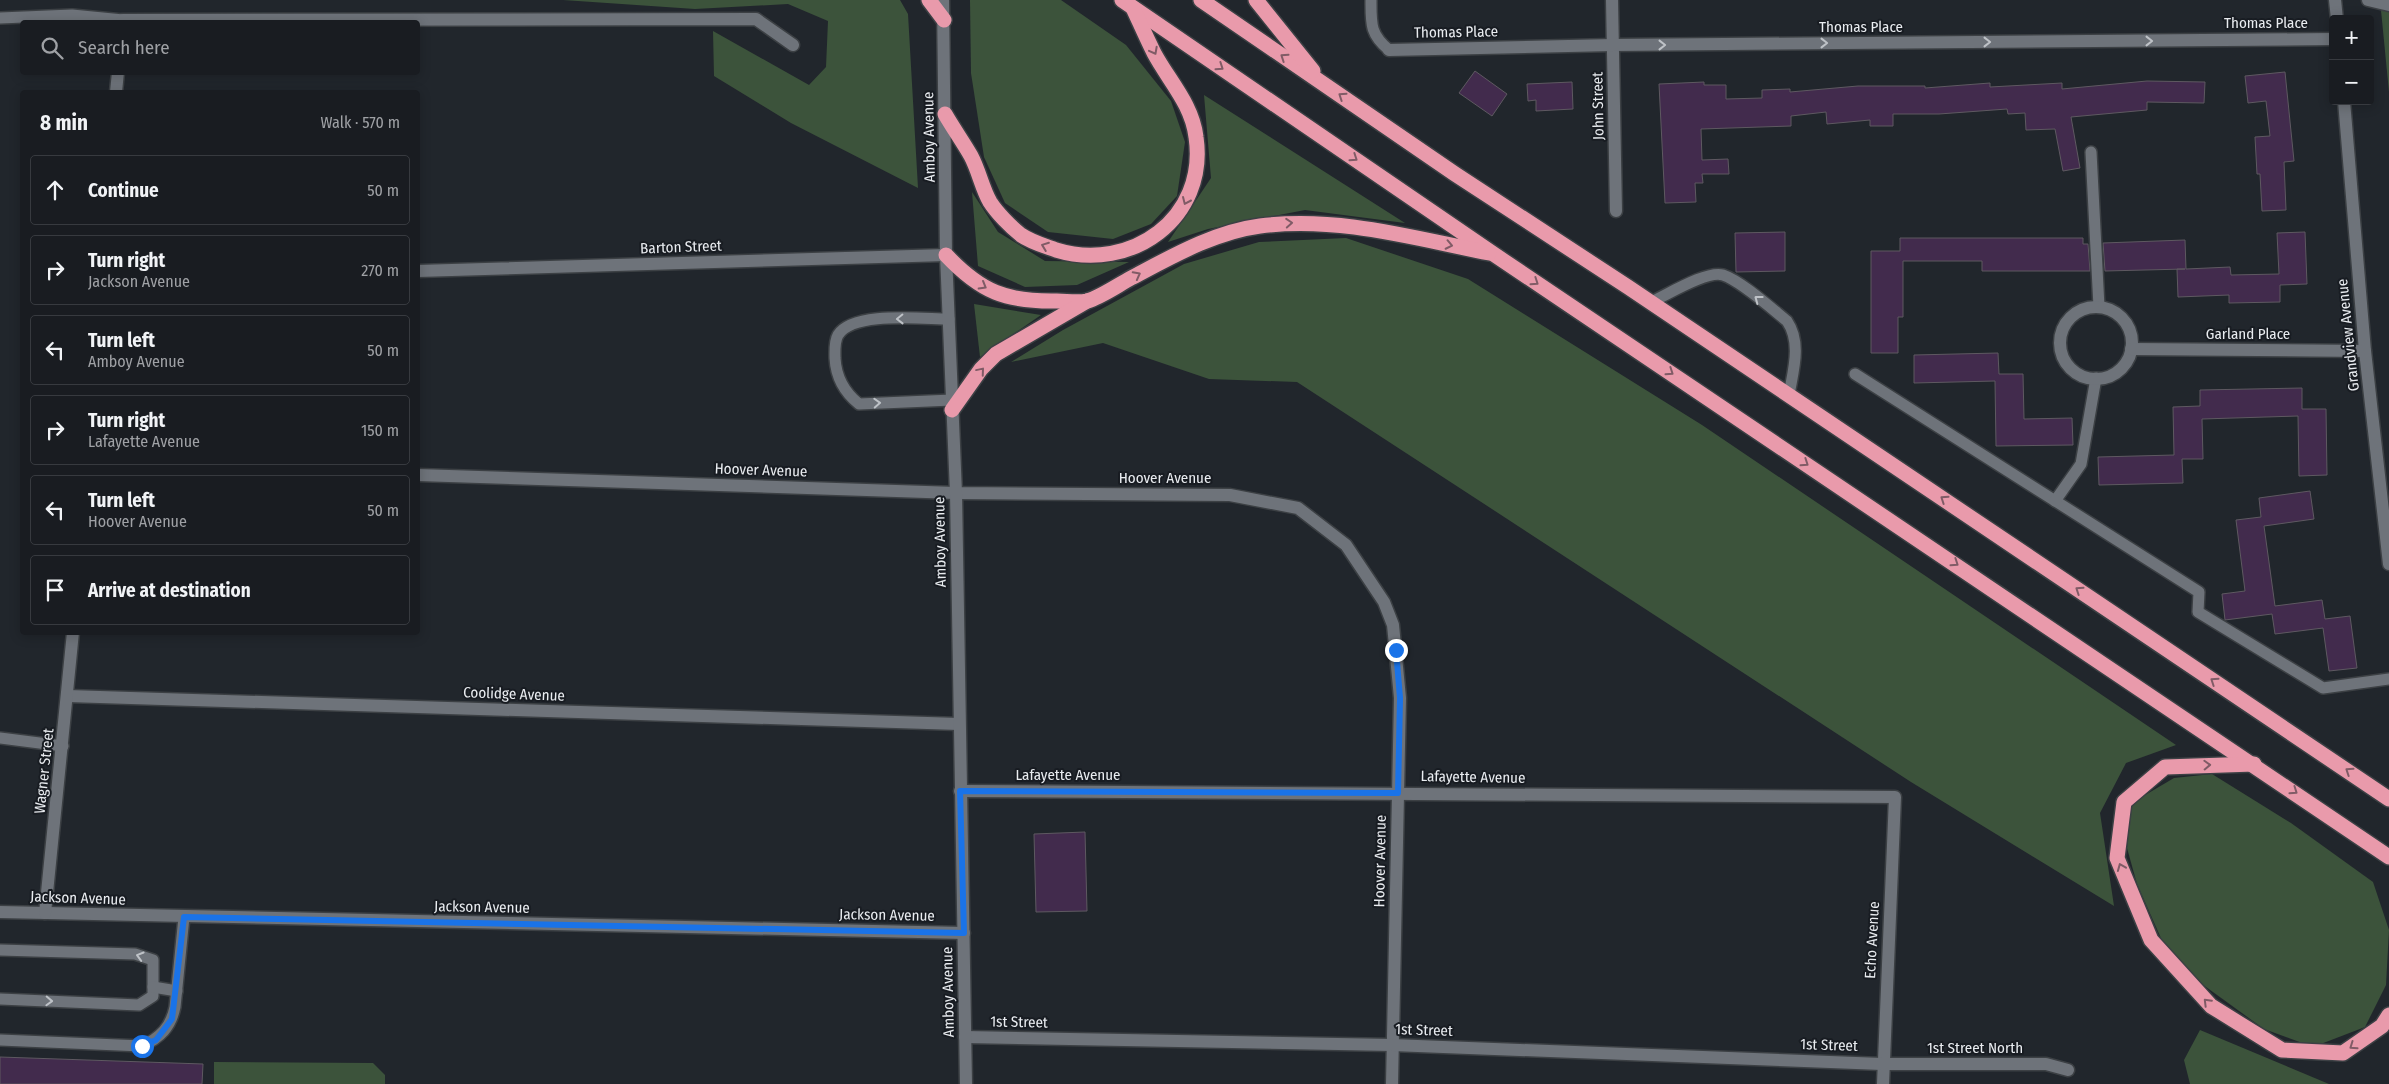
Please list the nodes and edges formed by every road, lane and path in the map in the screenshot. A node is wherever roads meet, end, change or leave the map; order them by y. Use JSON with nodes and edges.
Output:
{"nodes":[{"id":1,"x":929,"y":0,"type":"edge"},
{"id":2,"x":943,"y":0,"type":"edge"},
{"id":3,"x":1201,"y":0,"type":"edge"},
{"id":4,"x":1256,"y":0,"type":"edge"},
{"id":5,"x":1370,"y":0,"type":"edge"},
{"id":6,"x":1612,"y":0,"type":"edge"},
{"id":7,"x":2336,"y":0,"type":"edge"},
{"id":8,"x":2368,"y":0,"type":"edge"},
{"id":9,"x":1127,"y":4,"type":"edge"},
{"id":10,"x":2389,"y":5,"type":"edge"},
{"id":11,"x":2337,"y":15,"type":"edge"},
{"id":12,"x":0,"y":18,"type":"edge"},
{"id":13,"x":114,"y":20,"type":"edge"},
{"id":14,"x":420,"y":20,"type":"edge"},
{"id":15,"x":944,"y":20,"type":"junction"},
{"id":16,"x":2329,"y":39,"type":"edge"},
{"id":17,"x":793,"y":45,"type":"dead end"},
{"id":18,"x":1613,"y":45,"type":"junction"},
{"id":19,"x":1389,"y":50,"type":"joint"},
{"id":20,"x":118,"y":75,"type":"edge"},
{"id":21,"x":1324,"y":84,"type":"junction"},
{"id":22,"x":116,"y":90,"type":"edge"},
{"id":23,"x":2344,"y":105,"type":"edge"},
{"id":24,"x":945,"y":114,"type":"junction"},
{"id":25,"x":2091,"y":152,"type":"dead end"},
{"id":26,"x":1616,"y":211,"type":"dead end"},
{"id":27,"x":1495,"y":254,"type":"junction"},
{"id":28,"x":946,"y":255,"type":"junction"},
{"id":29,"x":420,"y":270,"type":"edge"},
{"id":30,"x":1087,"y":301,"type":"junction"},
{"id":31,"x":1651,"y":302,"type":"junction"},
{"id":32,"x":2099,"y":307,"type":"junction"},
{"id":33,"x":949,"y":319,"type":"junction"},
{"id":34,"x":2131,"y":349,"type":"junction"},
{"id":35,"x":2365,"y":351,"type":"junction"},
{"id":36,"x":1855,"y":374,"type":"dead end"},
{"id":37,"x":2096,"y":378,"type":"junction"},
{"id":38,"x":1789,"y":395,"type":"junction"},
{"id":39,"x":952,"y":405,"type":"junction"},
{"id":40,"x":420,"y":475,"type":"edge"},
{"id":41,"x":956,"y":493,"type":"junction"},
{"id":42,"x":2055,"y":501,"type":"junction"},
{"id":43,"x":2389,"y":564,"type":"edge"},
{"id":44,"x":73,"y":635,"type":"edge"},
{"id":45,"x":2389,"y":679,"type":"edge"},
{"id":46,"x":68,"y":696,"type":"junction"},
{"id":47,"x":958,"y":724,"type":"junction"},
{"id":48,"x":0,"y":738,"type":"edge"},
{"id":49,"x":63,"y":746,"type":"junction"},
{"id":50,"x":2254,"y":764,"type":"junction"},
{"id":51,"x":960,"y":791,"type":"junction"},
{"id":52,"x":1398,"y":793,"type":"junction"},
{"id":53,"x":1895,"y":797,"type":"joint"},
{"id":54,"x":2389,"y":798,"type":"edge"},
{"id":55,"x":2389,"y":857,"type":"edge"},
{"id":56,"x":0,"y":912,"type":"edge"},
{"id":57,"x":45,"y":913,"type":"junction"},
{"id":58,"x":184,"y":917,"type":"junction"},
{"id":59,"x":964,"y":933,"type":"junction"},
{"id":60,"x":0,"y":950,"type":"edge"},
{"id":61,"x":153,"y":987,"type":"junction"},
{"id":62,"x":177,"y":991,"type":"junction"},
{"id":63,"x":0,"y":999,"type":"edge"},
{"id":64,"x":2389,"y":1015,"type":"edge"},
{"id":65,"x":965,"y":1037,"type":"junction"},
{"id":66,"x":0,"y":1040,"type":"edge"},
{"id":67,"x":1392,"y":1045,"type":"junction"},
{"id":68,"x":1882,"y":1064,"type":"junction"},
{"id":69,"x":2068,"y":1070,"type":"dead end"},
{"id":70,"x":966,"y":1084,"type":"edge"},
{"id":71,"x":1392,"y":1084,"type":"edge"},
{"id":72,"x":1883,"y":1084,"type":"edge"}],
"edges":[{"from":1,"to":15,"type":"highway"},
{"from":2,"to":15,"type":"street","name":"Amboy Avenue"},
{"from":21,"to":3,"type":"highway","one_way":true},
{"from":4,"to":21,"type":"highway"},
{"from":5,"to":19,"type":"lane"},
{"from":6,"to":18,"type":"street","name":"John Street"},
{"from":7,"to":11,"type":"street"},
{"from":8,"to":10,"type":"street"},
{"from":9,"to":24,"type":"highway","one_way":true},
{"from":9,"to":27,"type":"highway","one_way":true},
{"from":12,"to":13,"type":"lane"},
{"from":14,"to":17,"type":"street"},
{"from":15,"to":24,"type":"street","name":"Amboy Avenue"},
{"from":18,"to":16,"type":"street","name":"Thomas Place","one_way":true},
{"from":18,"to":19,"type":"street","name":"Thomas Place"},
{"from":18,"to":26,"type":"street","name":"John Street"},
{"from":20,"to":22,"type":"street"},
{"from":31,"to":21,"type":"highway","one_way":true},
{"from":23,"to":35,"type":"street","name":"Grandview Avenue"},
{"from":24,"to":28,"type":"street","name":"Amboy Avenue"},
{"from":25,"to":32,"type":"lane"},
{"from":30,"to":27,"type":"highway","one_way":true},
{"from":27,"to":50,"type":"highway","one_way":true},
{"from":28,"to":29,"type":"street","name":"Barton Street"},
{"from":28,"to":30,"type":"highway","one_way":true},
{"from":28,"to":33,"type":"street","name":"Amboy Avenue"},
{"from":39,"to":30,"type":"highway","one_way":true},
{"from":31,"to":38,"type":"highway"},
{"from":38,"to":31,"type":"lane","one_way":true},
{"from":32,"to":34,"type":"street"},
{"from":32,"to":37,"type":"street"},
{"from":33,"to":39,"type":"street","name":"Amboy Avenue"},
{"from":33,"to":39,"type":"lane","one_way":true},
{"from":34,"to":35,"type":"street","name":"Garland Place"},
{"from":34,"to":37,"type":"street"},
{"from":35,"to":43,"type":"street","name":"Grandview Avenue"},
{"from":36,"to":42,"type":"lane"},
{"from":37,"to":42,"type":"lane"},
{"from":54,"to":38,"type":"highway","one_way":true},
{"from":39,"to":41,"type":"street","name":"Amboy Avenue"},
{"from":40,"to":41,"type":"street","name":"Hoover Avenue"},
{"from":41,"to":47,"type":"street","name":"Amboy Avenue"},
{"from":41,"to":52,"type":"street","name":"Hoover Avenue"},
{"from":42,"to":45,"type":"lane"},
{"from":44,"to":46,"type":"street","name":"Wagner Street"},
{"from":46,"to":47,"type":"street","name":"Coolidge Avenue"},
{"from":46,"to":49,"type":"street","name":"Wagner Street"},
{"from":47,"to":51,"type":"street","name":"Amboy Avenue"},
{"from":48,"to":49,"type":"lane"},
{"from":49,"to":57,"type":"street","name":"Wagner Street"},
{"from":50,"to":55,"type":"highway","one_way":true},
{"from":64,"to":50,"type":"highway","one_way":true},
{"from":51,"to":52,"type":"street","name":"Lafayette Avenue"},
{"from":51,"to":59,"type":"street","name":"Amboy Avenue"},
{"from":52,"to":53,"type":"street","name":"Lafayette Avenue"},
{"from":52,"to":67,"type":"street","name":"Hoover Avenue"},
{"from":53,"to":68,"type":"street","name":"Echo Avenue"},
{"from":56,"to":57,"type":"street","name":"Jackson Avenue"},
{"from":57,"to":58,"type":"street","name":"Jackson Avenue"},
{"from":58,"to":59,"type":"street","name":"Jackson Avenue"},
{"from":58,"to":62,"type":"lane"},
{"from":59,"to":65,"type":"street","name":"Amboy Avenue"},
{"from":61,"to":60,"type":"lane","one_way":true},
{"from":61,"to":62,"type":"lane"},
{"from":63,"to":61,"type":"lane","one_way":true},
{"from":62,"to":66,"type":"lane"},
{"from":65,"to":67,"type":"street","name":"1st Street"},
{"from":65,"to":70,"type":"street","name":"Amboy Avenue"},
{"from":67,"to":68,"type":"street","name":"1st Street"},
{"from":67,"to":71,"type":"street","name":"Hoover Avenue"},
{"from":68,"to":69,"type":"street","name":"1st Street North"},
{"from":68,"to":72,"type":"street","name":"Echo Avenue"}]}
